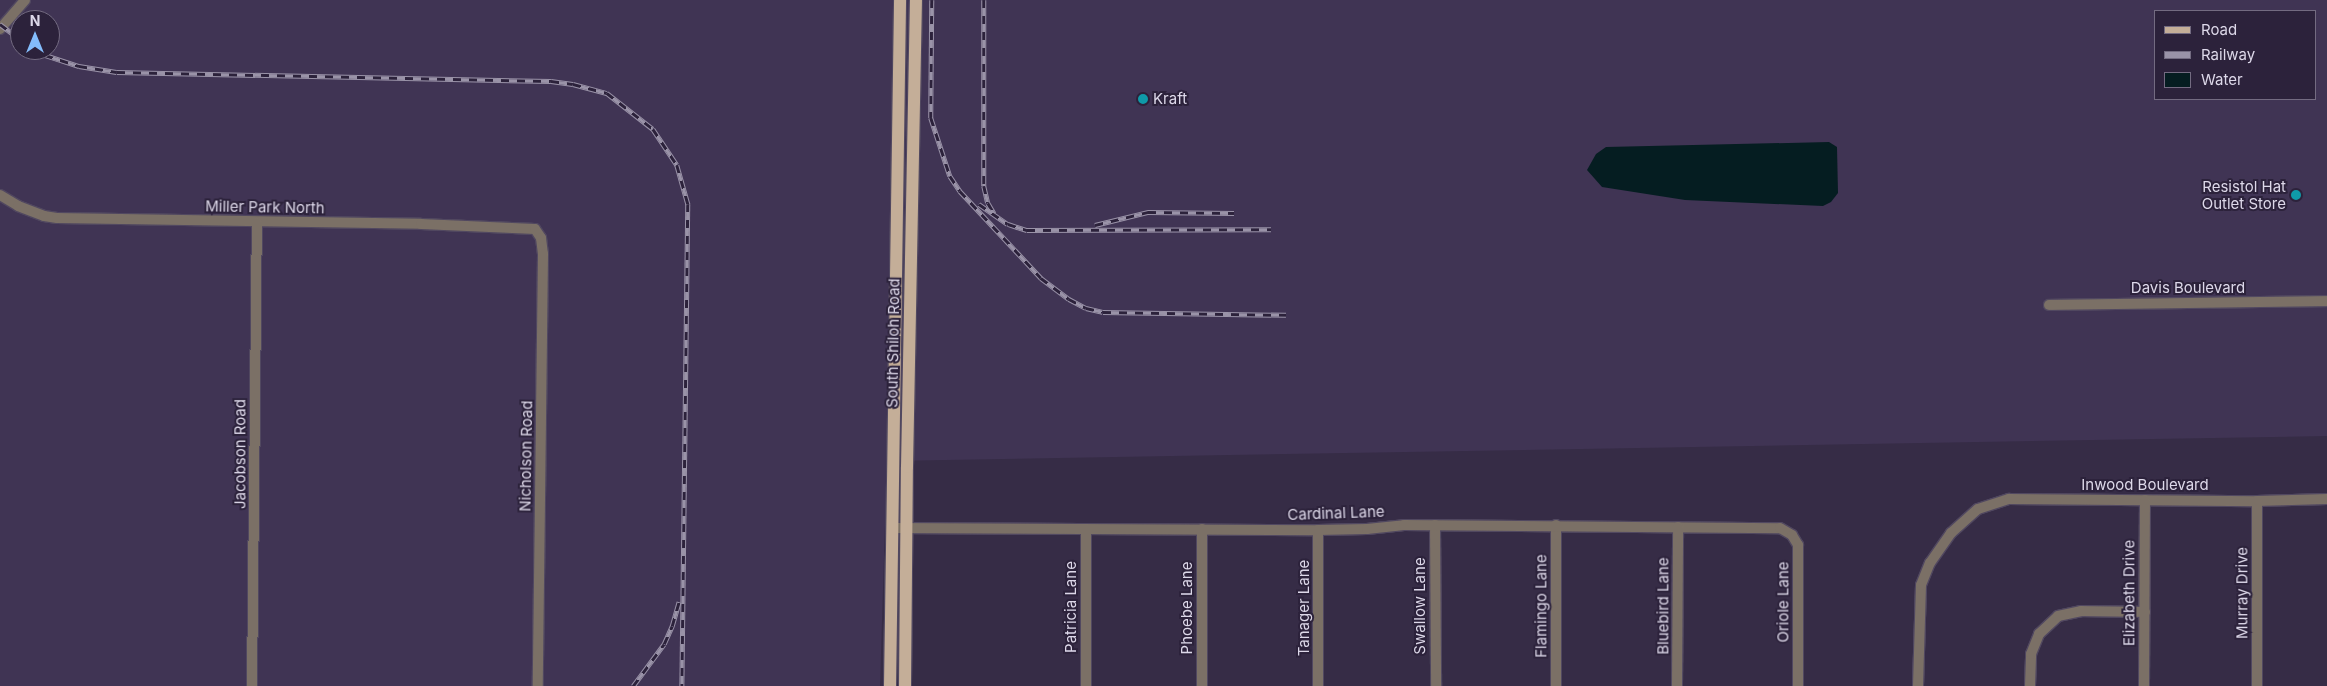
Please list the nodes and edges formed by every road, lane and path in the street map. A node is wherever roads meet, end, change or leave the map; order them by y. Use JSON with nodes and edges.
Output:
{"nodes":[{"id":1,"x":25,"y":0,"type":"edge"},
{"id":2,"x":900,"y":0,"type":"edge"},
{"id":3,"x":916,"y":0,"type":"edge"},
{"id":4,"x":0,"y":29,"type":"edge"},
{"id":5,"x":0,"y":195,"type":"edge"},
{"id":6,"x":258,"y":222,"type":"junction"},
{"id":7,"x":535,"y":229,"type":"joint"},
{"id":8,"x":2327,"y":301,"type":"edge"},
{"id":9,"x":2049,"y":305,"type":"dead end"},
{"id":10,"x":2327,"y":499,"type":"edge"},
{"id":11,"x":2145,"y":500,"type":"junction"},
{"id":12,"x":2258,"y":501,"type":"junction"},
{"id":13,"x":1435,"y":525,"type":"junction"},
{"id":14,"x":1556,"y":525,"type":"junction"},
{"id":15,"x":1678,"y":527,"type":"junction"},
{"id":16,"x":892,"y":528,"type":"junction"},
{"id":17,"x":906,"y":528,"type":"junction"},
{"id":18,"x":1780,"y":528,"type":"joint"},
{"id":19,"x":1086,"y":529,"type":"junction"},
{"id":20,"x":1202,"y":529,"type":"junction"},
{"id":21,"x":1318,"y":530,"type":"junction"},
{"id":22,"x":2145,"y":612,"type":"junction"},
{"id":23,"x":252,"y":686,"type":"edge"},
{"id":24,"x":538,"y":686,"type":"edge"},
{"id":25,"x":890,"y":686,"type":"edge"},
{"id":26,"x":905,"y":686,"type":"edge"},
{"id":27,"x":1086,"y":686,"type":"edge"},
{"id":28,"x":1202,"y":686,"type":"edge"},
{"id":29,"x":1318,"y":686,"type":"edge"},
{"id":30,"x":1436,"y":686,"type":"edge"},
{"id":31,"x":1556,"y":686,"type":"edge"},
{"id":32,"x":1677,"y":686,"type":"edge"},
{"id":33,"x":1798,"y":686,"type":"edge"},
{"id":34,"x":1918,"y":686,"type":"edge"},
{"id":35,"x":2030,"y":686,"type":"edge"},
{"id":36,"x":2144,"y":686,"type":"edge"},
{"id":37,"x":2257,"y":686,"type":"edge"}],
"edges":[{"from":1,"to":4,"type":"street"},
{"from":2,"to":16,"type":"main road","name":"South Shiloh Road"},
{"from":3,"to":17,"type":"main road","name":"South Shiloh Road"},
{"from":5,"to":6,"type":"street","name":"Miller Park North"},
{"from":6,"to":7,"type":"street","name":"Miller Park North"},
{"from":6,"to":23,"type":"street","name":"Jacobson Road"},
{"from":7,"to":24,"type":"street","name":"Nicholson Road"},
{"from":8,"to":9,"type":"street","name":"Davis Boulevard"},
{"from":10,"to":12,"type":"street","name":"Inwood Boulevard"},
{"from":11,"to":12,"type":"street","name":"Inwood Boulevard"},
{"from":11,"to":22,"type":"street","name":"Elizabeth Drive"},
{"from":11,"to":34,"type":"street","name":"Inwood Boulevard"},
{"from":12,"to":37,"type":"street","name":"Murray Drive"},
{"from":13,"to":14,"type":"street","name":"Cardinal Lane"},
{"from":13,"to":21,"type":"street","name":"Cardinal Lane"},
{"from":13,"to":30,"type":"street","name":"Swallow Lane"},
{"from":14,"to":15,"type":"street","name":"Cardinal Lane"},
{"from":14,"to":31,"type":"street","name":"Flamingo Lane"},
{"from":15,"to":18,"type":"street","name":"Cardinal Lane"},
{"from":15,"to":32,"type":"street","name":"Bluebird Lane"},
{"from":16,"to":17,"type":"street","name":"Cardinal Lane"},
{"from":16,"to":25,"type":"main road","name":"South Shiloh Road"},
{"from":17,"to":19,"type":"street","name":"Cardinal Lane"},
{"from":17,"to":26,"type":"main road","name":"South Shiloh Road"},
{"from":18,"to":33,"type":"street","name":"Oriole Lane"},
{"from":19,"to":20,"type":"street","name":"Cardinal Lane"},
{"from":19,"to":27,"type":"street","name":"Patricia Lane"},
{"from":20,"to":21,"type":"street","name":"Cardinal Lane"},
{"from":20,"to":28,"type":"street","name":"Phoebe Lane"},
{"from":21,"to":29,"type":"street","name":"Tanager Lane"},
{"from":22,"to":35,"type":"street"},
{"from":22,"to":36,"type":"street","name":"Elizabeth Drive"}]}
